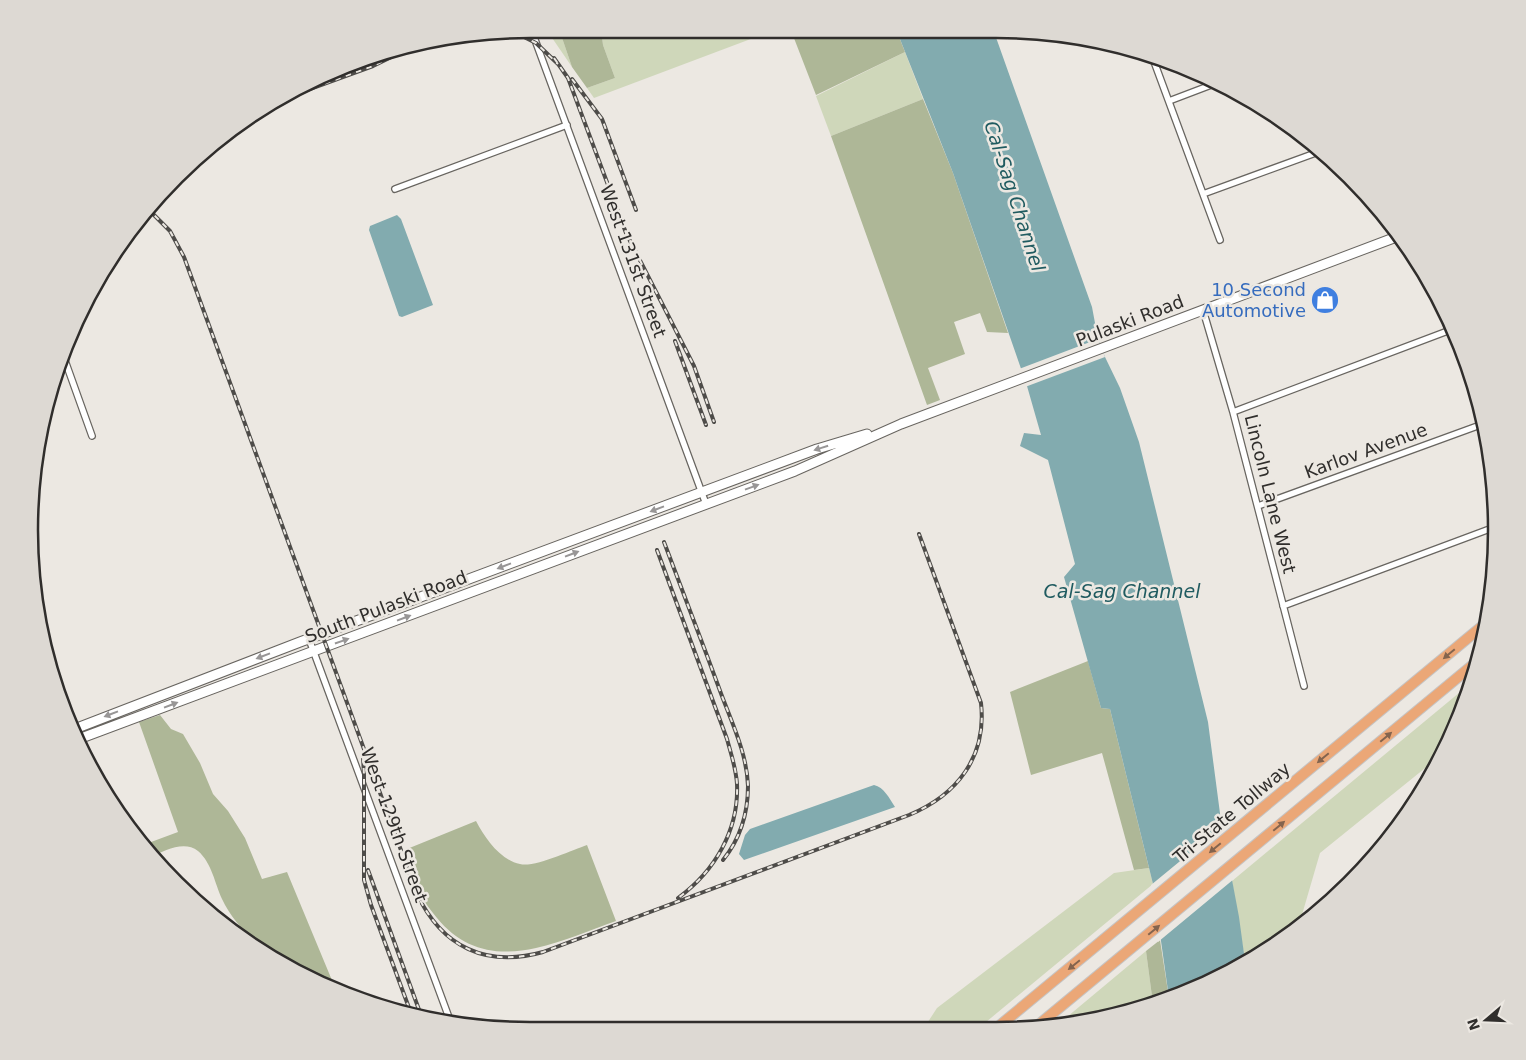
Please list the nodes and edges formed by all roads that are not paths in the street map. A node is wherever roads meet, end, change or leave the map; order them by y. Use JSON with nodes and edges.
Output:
{"nodes":[{"id":1,"x":534,"y":38,"type":"edge"},
{"id":2,"x":1155,"y":64,"type":"edge"},
{"id":3,"x":1209,"y":86,"type":"edge"},
{"id":4,"x":1169,"y":101,"type":"junction"},
{"id":5,"x":567,"y":125,"type":"junction"},
{"id":6,"x":1314,"y":154,"type":"edge"},
{"id":7,"x":395,"y":189,"type":"dead end"},
{"id":8,"x":1203,"y":194,"type":"junction"},
{"id":9,"x":1393,"y":238,"type":"edge"},
{"id":10,"x":1220,"y":240,"type":"dead end"},
{"id":11,"x":1204,"y":310,"type":"junction"},
{"id":12,"x":1446,"y":331,"type":"edge"},
{"id":13,"x":66,"y":366,"type":"edge"},
{"id":14,"x":1233,"y":412,"type":"junction"},
{"id":15,"x":901,"y":424,"type":"junction"},
{"id":16,"x":1477,"y":426,"type":"edge"},
{"id":17,"x":92,"y":436,"type":"dead end"},
{"id":18,"x":702,"y":492,"type":"junction"},
{"id":19,"x":706,"y":504,"type":"junction"},
{"id":20,"x":1258,"y":506,"type":"junction"},
{"id":21,"x":1488,"y":530,"type":"edge"},
{"id":22,"x":1283,"y":606,"type":"junction"},
{"id":23,"x":1478,"y":629,"type":"edge"},
{"id":24,"x":309,"y":639,"type":"junction"},
{"id":25,"x":313,"y":652,"type":"junction"},
{"id":26,"x":1468,"y":669,"type":"edge"},
{"id":27,"x":1304,"y":686,"type":"dead end"},
{"id":28,"x":79,"y":727,"type":"edge"},
{"id":29,"x":83,"y":737,"type":"edge"},
{"id":30,"x":448,"y":1015,"type":"edge"},
{"id":31,"x":1045,"y":1019,"type":"edge"},
{"id":32,"x":1004,"y":1022,"type":"edge"}],
"edges":[{"from":1,"to":5,"type":"street","name":"West 131st Street"},
{"from":2,"to":4,"type":"street"},
{"from":3,"to":4,"type":"street"},
{"from":4,"to":8,"type":"street"},
{"from":5,"to":7,"type":"street"},
{"from":5,"to":18,"type":"street","name":"West 131st Street"},
{"from":6,"to":8,"type":"street"},
{"from":8,"to":10,"type":"street"},
{"from":9,"to":11,"type":"main road","name":"Pulaski Road"},
{"from":11,"to":14,"type":"street","name":"Lincoln Lane West"},
{"from":11,"to":15,"type":"main road","name":"Pulaski Road"},
{"from":12,"to":14,"type":"street"},
{"from":13,"to":17,"type":"street"},
{"from":14,"to":20,"type":"street","name":"Lincoln Lane West"},
{"from":15,"to":18,"type":"main road","name":"Pulaski Road","one_way":true},
{"from":19,"to":15,"type":"main road","name":"Pulaski Road","one_way":true},
{"from":16,"to":20,"type":"street","name":"Karlov Avenue"},
{"from":18,"to":19,"type":"street","name":"West 131st Street"},
{"from":18,"to":24,"type":"main road","name":"South Pulaski Road","one_way":true},
{"from":25,"to":19,"type":"main road","name":"South Pulaski Road","one_way":true},
{"from":20,"to":22,"type":"street","name":"Lincoln Lane West"},
{"from":21,"to":22,"type":"street"},
{"from":22,"to":27,"type":"street","name":"Lincoln Lane West"},
{"from":23,"to":32,"type":"highway","name":"Tri-State Tollway","one_way":true},
{"from":24,"to":25,"type":"street","name":"West 129th Street"},
{"from":24,"to":28,"type":"main road","name":"South Pulaski Road","one_way":true},
{"from":29,"to":25,"type":"main road","name":"South Pulaski Road","one_way":true},
{"from":25,"to":30,"type":"street","name":"West 129th Street"},
{"from":31,"to":26,"type":"highway","one_way":true}]}
